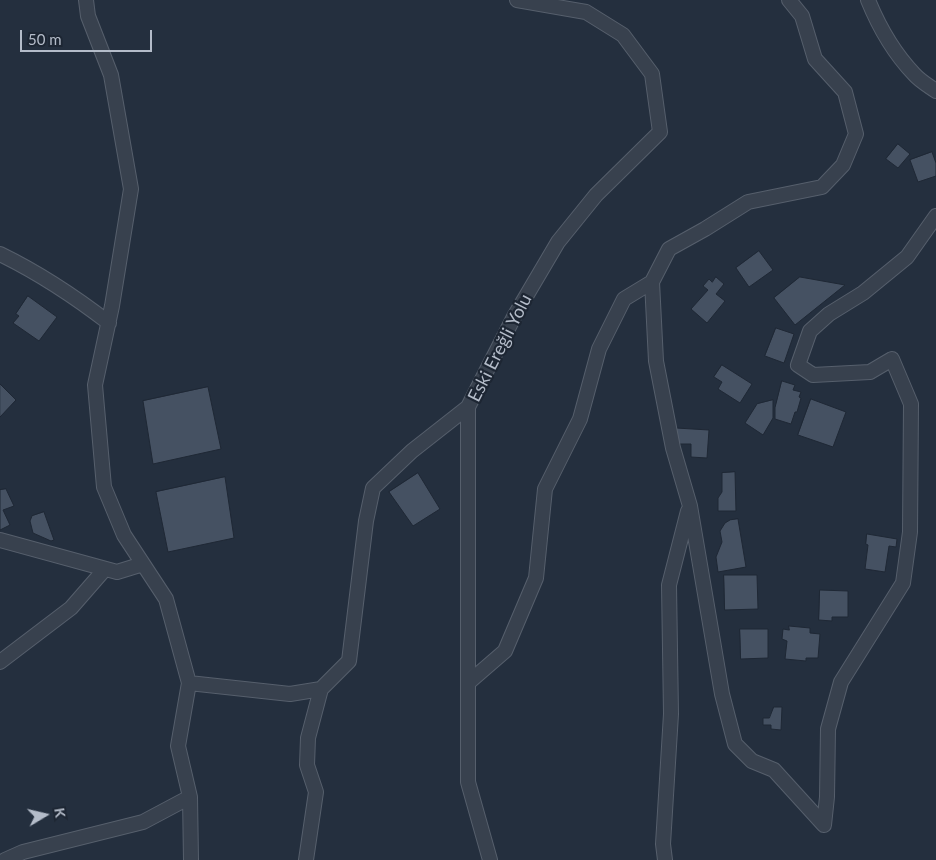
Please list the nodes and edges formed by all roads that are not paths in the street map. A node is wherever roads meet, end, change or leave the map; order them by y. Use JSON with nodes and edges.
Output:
{"nodes":[{"id":1,"x":86,"y":0,"type":"edge"},
{"id":2,"x":517,"y":0,"type":"edge"},
{"id":3,"x":789,"y":0,"type":"edge"},
{"id":4,"x":868,"y":0,"type":"edge"},
{"id":5,"x":936,"y":91,"type":"edge"},
{"id":6,"x":936,"y":216,"type":"edge"},
{"id":7,"x":0,"y":254,"type":"edge"},
{"id":8,"x":652,"y":282,"type":"junction"},
{"id":9,"x":109,"y":323,"type":"junction"},
{"id":10,"x":468,"y":407,"type":"junction"},
{"id":11,"x":690,"y":506,"type":"junction"},
{"id":12,"x":0,"y":540,"type":"edge"},
{"id":13,"x":143,"y":564,"type":"junction"},
{"id":14,"x":105,"y":569,"type":"junction"},
{"id":15,"x":0,"y":662,"type":"edge"},
{"id":16,"x":189,"y":682,"type":"junction"},
{"id":17,"x":468,"y":683,"type":"junction"},
{"id":18,"x":321,"y":690,"type":"junction"},
{"id":19,"x":190,"y":797,"type":"junction"},
{"id":20,"x":5,"y":860,"type":"edge"},
{"id":21,"x":191,"y":860,"type":"edge"},
{"id":22,"x":306,"y":860,"type":"edge"},
{"id":23,"x":490,"y":860,"type":"edge"},
{"id":24,"x":665,"y":860,"type":"edge"}],
"edges":[{"from":1,"to":9,"type":"street"},
{"from":2,"to":10,"type":"street","name":"Eski Ereğli Yolu"},
{"from":3,"to":8,"type":"street"},
{"from":4,"to":5,"type":"street"},
{"from":6,"to":11,"type":"street"},
{"from":7,"to":9,"type":"street"},
{"from":8,"to":11,"type":"street"},
{"from":8,"to":17,"type":"street"},
{"from":9,"to":13,"type":"street"},
{"from":10,"to":17,"type":"street","name":"Eski Ereğli Yolu"},
{"from":10,"to":18,"type":"street"},
{"from":11,"to":24,"type":"street"},
{"from":12,"to":14,"type":"street"},
{"from":13,"to":14,"type":"street"},
{"from":13,"to":16,"type":"street"},
{"from":14,"to":15,"type":"street"},
{"from":16,"to":18,"type":"street"},
{"from":16,"to":19,"type":"street"},
{"from":17,"to":23,"type":"street","name":"Eski Ereğli Yolu"},
{"from":18,"to":22,"type":"street"},
{"from":19,"to":20,"type":"street"},
{"from":19,"to":21,"type":"street"}]}
